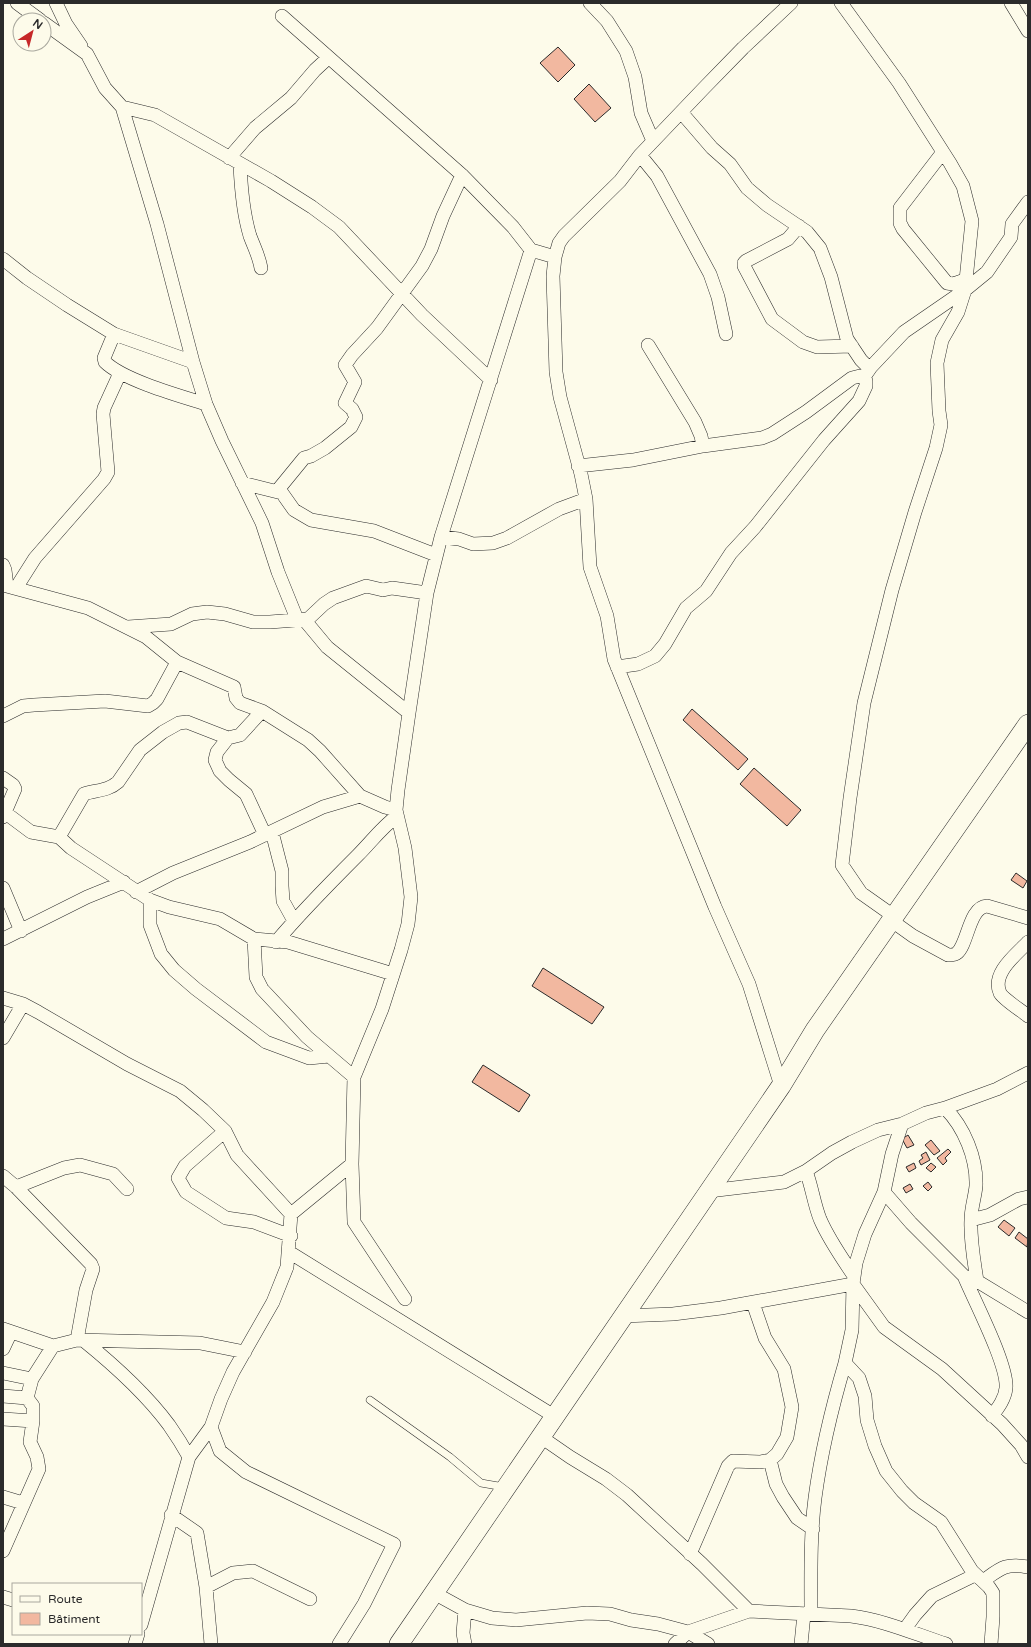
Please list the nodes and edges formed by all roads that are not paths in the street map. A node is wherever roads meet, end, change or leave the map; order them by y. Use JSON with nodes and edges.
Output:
{"nodes":[{"id":1,"x":17,"y":3,"type":"edge"},
{"id":2,"x":56,"y":3,"type":"edge"},
{"id":3,"x":590,"y":3,"type":"edge"},
{"id":4,"x":791,"y":3,"type":"edge"},
{"id":5,"x":841,"y":3,"type":"edge"},
{"id":6,"x":1011,"y":3,"type":"edge"},
{"id":7,"x":29,"y":12,"type":"edge"},
{"id":8,"x":282,"y":16,"type":"dead end"},
{"id":9,"x":52,"y":29,"type":"edge"},
{"id":10,"x":1028,"y":31,"type":"edge"},
{"id":11,"x":87,"y":54,"type":"junction"},
{"id":12,"x":328,"y":58,"type":"junction"},
{"id":13,"x":122,"y":107,"type":"junction"},
{"id":14,"x":681,"y":112,"type":"junction"},
{"id":15,"x":653,"y":141,"type":"junction"},
{"id":16,"x":943,"y":152,"type":"junction"},
{"id":17,"x":640,"y":155,"type":"junction"},
{"id":18,"x":235,"y":161,"type":"junction"},
{"id":19,"x":462,"y":176,"type":"junction"},
{"id":20,"x":1028,"y":202,"type":"edge"},
{"id":21,"x":799,"y":226,"type":"junction"},
{"id":22,"x":531,"y":250,"type":"junction"},
{"id":23,"x":555,"y":256,"type":"junction"},
{"id":24,"x":3,"y":259,"type":"edge"},
{"id":25,"x":261,"y":268,"type":"dead end"},
{"id":26,"x":966,"y":284,"type":"junction"},
{"id":27,"x":402,"y":294,"type":"junction"},
{"id":28,"x":114,"y":334,"type":"junction"},
{"id":29,"x":726,"y":334,"type":"dead end"},
{"id":30,"x":648,"y":345,"type":"dead end"},
{"id":31,"x":852,"y":346,"type":"junction"},
{"id":32,"x":193,"y":362,"type":"junction"},
{"id":33,"x":867,"y":372,"type":"junction"},
{"id":34,"x":120,"y":373,"type":"junction"},
{"id":35,"x":491,"y":380,"type":"junction"},
{"id":36,"x":206,"y":404,"type":"junction"},
{"id":37,"x":703,"y":446,"type":"junction"},
{"id":38,"x":578,"y":466,"type":"junction"},
{"id":39,"x":242,"y":483,"type":"junction"},
{"id":40,"x":277,"y":491,"type":"junction"},
{"id":41,"x":586,"y":499,"type":"junction"},
{"id":42,"x":442,"y":537,"type":"junction"},
{"id":43,"x":436,"y":555,"type":"junction"},
{"id":44,"x":3,"y":565,"type":"edge"},
{"id":45,"x":9,"y":586,"type":"edge"},
{"id":46,"x":427,"y":593,"type":"junction"},
{"id":47,"x":302,"y":619,"type":"junction"},
{"id":48,"x":124,"y":627,"type":"junction"},
{"id":49,"x":176,"y":662,"type":"junction"},
{"id":50,"x":617,"y":667,"type":"junction"},
{"id":51,"x":262,"y":711,"type":"junction"},
{"id":52,"x":408,"y":713,"type":"junction"},
{"id":53,"x":3,"y":716,"type":"edge"},
{"id":54,"x":1028,"y":724,"type":"edge"},
{"id":55,"x":228,"y":738,"type":"junction"},
{"id":56,"x":3,"y":778,"type":"edge"},
{"id":57,"x":360,"y":796,"type":"junction"},
{"id":58,"x":397,"y":813,"type":"junction"},
{"id":59,"x":4,"y":814,"type":"edge"},
{"id":60,"x":269,"y":833,"type":"junction"},
{"id":61,"x":59,"y":837,"type":"junction"},
{"id":62,"x":124,"y":882,"type":"junction"},
{"id":63,"x":3,"y":888,"type":"edge"},
{"id":64,"x":136,"y":892,"type":"junction"},
{"id":65,"x":150,"y":900,"type":"junction"},
{"id":66,"x":1028,"y":918,"type":"edge"},
{"id":67,"x":893,"y":919,"type":"junction"},
{"id":68,"x":294,"y":921,"type":"junction"},
{"id":69,"x":20,"y":930,"type":"junction"},
{"id":70,"x":3,"y":939,"type":"edge"},
{"id":71,"x":254,"y":939,"type":"junction"},
{"id":72,"x":276,"y":942,"type":"junction"},
{"id":73,"x":1028,"y":942,"type":"edge"},
{"id":74,"x":393,"y":974,"type":"junction"},
{"id":75,"x":3,"y":998,"type":"edge"},
{"id":76,"x":23,"y":1004,"type":"junction"},
{"id":77,"x":1028,"y":1016,"type":"edge"},
{"id":78,"x":3,"y":1038,"type":"edge"},
{"id":79,"x":329,"y":1056,"type":"junction"},
{"id":80,"x":1028,"y":1073,"type":"edge"},
{"id":81,"x":354,"y":1077,"type":"junction"},
{"id":82,"x":781,"y":1086,"type":"junction"},
{"id":83,"x":945,"y":1108,"type":"junction"},
{"id":84,"x":902,"y":1124,"type":"junction"},
{"id":85,"x":225,"y":1131,"type":"junction"},
{"id":86,"x":352,"y":1164,"type":"junction"},
{"id":87,"x":806,"y":1171,"type":"junction"},
{"id":88,"x":3,"y":1176,"type":"edge"},
{"id":89,"x":16,"y":1187,"type":"junction"},
{"id":90,"x":127,"y":1189,"type":"dead end"},
{"id":91,"x":709,"y":1191,"type":"junction"},
{"id":92,"x":884,"y":1192,"type":"junction"},
{"id":93,"x":1028,"y":1197,"type":"edge"},
{"id":94,"x":291,"y":1214,"type":"junction"},
{"id":95,"x":971,"y":1220,"type":"junction"},
{"id":96,"x":291,"y":1236,"type":"junction"},
{"id":97,"x":289,"y":1252,"type":"junction"},
{"id":98,"x":964,"y":1276,"type":"junction"},
{"id":99,"x":854,"y":1280,"type":"junction"},
{"id":100,"x":977,"y":1280,"type":"junction"},
{"id":101,"x":405,"y":1299,"type":"dead end"},
{"id":102,"x":753,"y":1303,"type":"junction"},
{"id":103,"x":1028,"y":1312,"type":"edge"},
{"id":104,"x":623,"y":1316,"type":"junction"},
{"id":105,"x":7,"y":1331,"type":"edge"},
{"id":106,"x":80,"y":1340,"type":"junction"},
{"id":107,"x":52,"y":1346,"type":"junction"},
{"id":108,"x":3,"y":1349,"type":"edge"},
{"id":109,"x":245,"y":1352,"type":"junction"},
{"id":110,"x":845,"y":1363,"type":"junction"},
{"id":111,"x":3,"y":1374,"type":"edge"},
{"id":112,"x":32,"y":1379,"type":"junction"},
{"id":113,"x":3,"y":1396,"type":"edge"},
{"id":114,"x":28,"y":1398,"type":"junction"},
{"id":115,"x":370,"y":1400,"type":"dead end"},
{"id":116,"x":554,"y":1416,"type":"junction"},
{"id":117,"x":992,"y":1416,"type":"junction"},
{"id":118,"x":3,"y":1419,"type":"edge"},
{"id":119,"x":33,"y":1422,"type":"junction"},
{"id":120,"x":211,"y":1427,"type":"junction"},
{"id":121,"x":540,"y":1437,"type":"junction"},
{"id":122,"x":189,"y":1457,"type":"junction"},
{"id":123,"x":1028,"y":1457,"type":"edge"},
{"id":124,"x":770,"y":1460,"type":"junction"},
{"id":125,"x":506,"y":1487,"type":"junction"},
{"id":126,"x":3,"y":1497,"type":"edge"},
{"id":127,"x":23,"y":1503,"type":"junction"},
{"id":128,"x":171,"y":1515,"type":"junction"},
{"id":129,"x":813,"y":1529,"type":"junction"},
{"id":130,"x":3,"y":1551,"type":"edge"},
{"id":131,"x":690,"y":1554,"type":"junction"},
{"id":132,"x":1028,"y":1567,"type":"edge"},
{"id":133,"x":979,"y":1578,"type":"junction"},
{"id":134,"x":206,"y":1587,"type":"junction"},
{"id":135,"x":434,"y":1594,"type":"junction"},
{"id":136,"x":310,"y":1599,"type":"dead end"},
{"id":137,"x":464,"y":1610,"type":"junction"},
{"id":138,"x":750,"y":1612,"type":"junction"},
{"id":139,"x":807,"y":1614,"type":"junction"},
{"id":140,"x":142,"y":1620,"type":"edge"},
{"id":141,"x":905,"y":1629,"type":"junction"},
{"id":142,"x":688,"y":1632,"type":"junction"},
{"id":143,"x":211,"y":1644,"type":"edge"},
{"id":144,"x":339,"y":1644,"type":"edge"},
{"id":145,"x":399,"y":1644,"type":"edge"},
{"id":146,"x":465,"y":1644,"type":"edge"},
{"id":147,"x":675,"y":1644,"type":"edge"},
{"id":148,"x":708,"y":1644,"type":"edge"},
{"id":149,"x":801,"y":1644,"type":"edge"},
{"id":150,"x":946,"y":1644,"type":"edge"},
{"id":151,"x":991,"y":1644,"type":"edge"}],
"edges":[{"from":1,"to":7,"type":"street"},
{"from":2,"to":11,"type":"street"},
{"from":3,"to":15,"type":"street"},
{"from":4,"to":14,"type":"street"},
{"from":5,"to":16,"type":"street"},
{"from":6,"to":10,"type":"street"},
{"from":8,"to":12,"type":"street"},
{"from":9,"to":11,"type":"street"},
{"from":11,"to":13,"type":"street"},
{"from":12,"to":18,"type":"street"},
{"from":12,"to":19,"type":"street"},
{"from":13,"to":18,"type":"street"},
{"from":13,"to":32,"type":"street"},
{"from":14,"to":15,"type":"street"},
{"from":14,"to":21,"type":"street"},
{"from":15,"to":17,"type":"street"},
{"from":16,"to":26,"type":"street"},
{"from":16,"to":26,"type":"street"},
{"from":17,"to":23,"type":"street"},
{"from":17,"to":29,"type":"street"},
{"from":18,"to":25,"type":"street"},
{"from":18,"to":27,"type":"street"},
{"from":19,"to":22,"type":"street"},
{"from":19,"to":27,"type":"street"},
{"from":20,"to":26,"type":"street"},
{"from":21,"to":31,"type":"street"},
{"from":21,"to":31,"type":"street"},
{"from":22,"to":23,"type":"street"},
{"from":22,"to":35,"type":"street"},
{"from":23,"to":38,"type":"street"},
{"from":24,"to":28,"type":"street"},
{"from":26,"to":33,"type":"street"},
{"from":26,"to":67,"type":"street"},
{"from":27,"to":35,"type":"street"},
{"from":27,"to":40,"type":"street"},
{"from":28,"to":32,"type":"street"},
{"from":28,"to":34,"type":"street"},
{"from":30,"to":37,"type":"street"},
{"from":31,"to":33,"type":"street"},
{"from":32,"to":36,"type":"street"},
{"from":33,"to":37,"type":"street"},
{"from":33,"to":50,"type":"street"},
{"from":34,"to":36,"type":"street"},
{"from":34,"to":45,"type":"street"},
{"from":35,"to":42,"type":"street"},
{"from":36,"to":39,"type":"street"},
{"from":37,"to":38,"type":"street"},
{"from":38,"to":41,"type":"street"},
{"from":39,"to":40,"type":"street"},
{"from":39,"to":47,"type":"street"},
{"from":40,"to":43,"type":"street"},
{"from":41,"to":42,"type":"street"},
{"from":41,"to":50,"type":"street"},
{"from":42,"to":43,"type":"street"},
{"from":43,"to":46,"type":"street"},
{"from":44,"to":45,"type":"street"},
{"from":45,"to":48,"type":"street"},
{"from":46,"to":47,"type":"street"},
{"from":46,"to":52,"type":"street"},
{"from":47,"to":48,"type":"street"},
{"from":47,"to":52,"type":"street"},
{"from":48,"to":49,"type":"street"},
{"from":49,"to":51,"type":"street"},
{"from":49,"to":53,"type":"street"},
{"from":50,"to":82,"type":"street"},
{"from":51,"to":55,"type":"street"},
{"from":51,"to":57,"type":"street"},
{"from":52,"to":58,"type":"street"},
{"from":54,"to":67,"type":"street"},
{"from":55,"to":60,"type":"street"},
{"from":55,"to":61,"type":"street"},
{"from":56,"to":59,"type":"street"},
{"from":57,"to":58,"type":"street"},
{"from":57,"to":60,"type":"street"},
{"from":58,"to":68,"type":"street"},
{"from":58,"to":74,"type":"street"},
{"from":59,"to":61,"type":"street"},
{"from":60,"to":64,"type":"street"},
{"from":60,"to":68,"type":"street"},
{"from":61,"to":62,"type":"street"},
{"from":62,"to":64,"type":"street"},
{"from":62,"to":69,"type":"street"},
{"from":63,"to":69,"type":"street"},
{"from":64,"to":65,"type":"street"},
{"from":65,"to":71,"type":"street"},
{"from":65,"to":79,"type":"street"},
{"from":66,"to":67,"type":"street"},
{"from":67,"to":82,"type":"street"},
{"from":68,"to":72,"type":"street"},
{"from":69,"to":70,"type":"street"},
{"from":71,"to":72,"type":"street"},
{"from":71,"to":79,"type":"street"},
{"from":72,"to":74,"type":"street"},
{"from":73,"to":77,"type":"street"},
{"from":74,"to":81,"type":"street"},
{"from":75,"to":76,"type":"street"},
{"from":76,"to":78,"type":"street"},
{"from":76,"to":85,"type":"street"},
{"from":79,"to":81,"type":"street"},
{"from":80,"to":83,"type":"street"},
{"from":81,"to":86,"type":"street"},
{"from":82,"to":91,"type":"street"},
{"from":83,"to":84,"type":"street"},
{"from":83,"to":95,"type":"street"},
{"from":84,"to":87,"type":"street"},
{"from":84,"to":92,"type":"street"},
{"from":85,"to":94,"type":"street"},
{"from":85,"to":96,"type":"street"},
{"from":86,"to":94,"type":"street"},
{"from":86,"to":101,"type":"street"},
{"from":87,"to":91,"type":"street"},
{"from":87,"to":99,"type":"street"},
{"from":88,"to":89,"type":"street"},
{"from":89,"to":90,"type":"street"},
{"from":89,"to":106,"type":"street"},
{"from":91,"to":104,"type":"street"},
{"from":92,"to":98,"type":"street"},
{"from":92,"to":99,"type":"street"},
{"from":93,"to":95,"type":"street"},
{"from":94,"to":96,"type":"street"},
{"from":95,"to":100,"type":"street"},
{"from":96,"to":97,"type":"street"},
{"from":97,"to":109,"type":"street"},
{"from":97,"to":116,"type":"street"},
{"from":98,"to":100,"type":"street"},
{"from":98,"to":117,"type":"street"},
{"from":99,"to":102,"type":"street"},
{"from":99,"to":110,"type":"street"},
{"from":99,"to":117,"type":"street"},
{"from":100,"to":103,"type":"street"},
{"from":102,"to":104,"type":"street"},
{"from":102,"to":124,"type":"street"},
{"from":104,"to":116,"type":"street"},
{"from":105,"to":107,"type":"street"},
{"from":105,"to":108,"type":"street"},
{"from":106,"to":107,"type":"street"},
{"from":106,"to":109,"type":"street"},
{"from":106,"to":122,"type":"street"},
{"from":107,"to":112,"type":"street"},
{"from":109,"to":120,"type":"street"},
{"from":110,"to":129,"type":"street"},
{"from":110,"to":133,"type":"street"},
{"from":111,"to":112,"type":"street"},
{"from":112,"to":114,"type":"street"},
{"from":113,"to":114,"type":"street"},
{"from":114,"to":119,"type":"street"},
{"from":115,"to":125,"type":"lane"},
{"from":116,"to":121,"type":"street"},
{"from":117,"to":123,"type":"street"},
{"from":118,"to":119,"type":"street"},
{"from":119,"to":127,"type":"street"},
{"from":120,"to":122,"type":"street"},
{"from":120,"to":144,"type":"street"},
{"from":121,"to":125,"type":"street"},
{"from":121,"to":131,"type":"street"},
{"from":122,"to":128,"type":"street"},
{"from":124,"to":129,"type":"street"},
{"from":124,"to":131,"type":"street"},
{"from":125,"to":135,"type":"street"},
{"from":126,"to":127,"type":"street"},
{"from":127,"to":130,"type":"street"},
{"from":128,"to":134,"type":"street"},
{"from":128,"to":140,"type":"street"},
{"from":129,"to":139,"type":"street"},
{"from":131,"to":138,"type":"street"},
{"from":132,"to":133,"type":"street"},
{"from":133,"to":141,"type":"street"},
{"from":133,"to":151,"type":"street"},
{"from":134,"to":136,"type":"street"},
{"from":134,"to":143,"type":"street"},
{"from":135,"to":137,"type":"street"},
{"from":135,"to":145,"type":"street"},
{"from":137,"to":142,"type":"street"},
{"from":137,"to":146,"type":"street"},
{"from":138,"to":139,"type":"street"},
{"from":138,"to":142,"type":"street"},
{"from":139,"to":141,"type":"street"},
{"from":139,"to":149,"type":"street"},
{"from":141,"to":150,"type":"street"},
{"from":142,"to":147,"type":"street"},
{"from":142,"to":148,"type":"street"}]}
